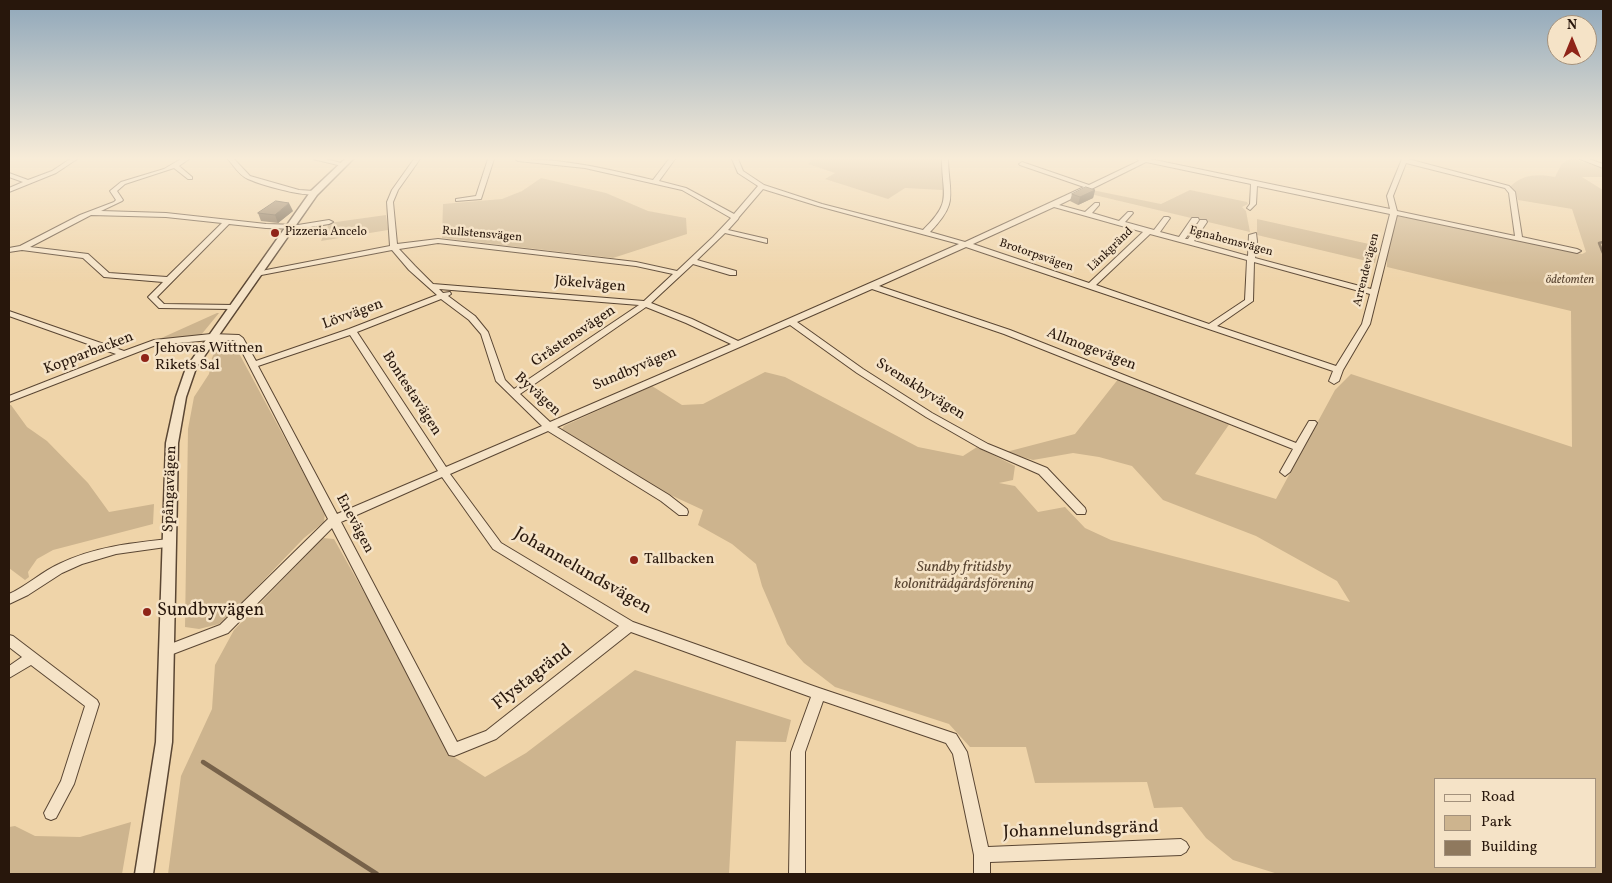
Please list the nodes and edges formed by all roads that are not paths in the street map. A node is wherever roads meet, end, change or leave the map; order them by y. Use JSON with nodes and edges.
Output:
{"nodes":[{"id":1,"x":120,"y":200,"type":"edge"},
{"id":2,"x":308,"y":200,"type":"edge"},
{"id":3,"x":391,"y":200,"type":"edge"},
{"id":4,"x":704,"y":200,"type":"edge"},
{"id":5,"x":750,"y":200,"type":"edge"},
{"id":6,"x":805,"y":200,"type":"edge"},
{"id":7,"x":947,"y":200,"type":"edge"},
{"id":8,"x":1063,"y":200,"type":"edge"},
{"id":9,"x":1253,"y":200,"type":"edge"},
{"id":10,"x":1335,"y":200,"type":"edge"},
{"id":11,"x":1391,"y":200,"type":"edge"},
{"id":12,"x":1513,"y":200,"type":"edge"},
{"id":13,"x":1097,"y":204,"type":"dead end"},
{"id":14,"x":1053,"y":205,"type":"junction"},
{"id":15,"x":1250,"y":208,"type":"dead end"},
{"id":16,"x":1394,"y":212,"type":"junction"},
{"id":17,"x":91,"y":213,"type":"junction"},
{"id":18,"x":1087,"y":214,"type":"junction"},
{"id":19,"x":1130,"y":214,"type":"dead end"},
{"id":20,"x":736,"y":218,"type":"junction"},
{"id":21,"x":1166,"y":218,"type":"dead end"},
{"id":22,"x":228,"y":221,"type":"junction"},
{"id":23,"x":329,"y":222,"type":"dead end"},
{"id":24,"x":1120,"y":224,"type":"junction"},
{"id":25,"x":290,"y":226,"type":"junction"},
{"id":26,"x":724,"y":231,"type":"junction"},
{"id":27,"x":1151,"y":232,"type":"junction"},
{"id":28,"x":924,"y":234,"type":"junction"},
{"id":29,"x":1253,"y":235,"type":"dead end"},
{"id":30,"x":1519,"y":239,"type":"junction"},
{"id":31,"x":1180,"y":240,"type":"junction"},
{"id":32,"x":764,"y":241,"type":"dead end"},
{"id":33,"x":1189,"y":243,"type":"junction"},
{"id":34,"x":966,"y":244,"type":"junction"},
{"id":35,"x":394,"y":247,"type":"junction"},
{"id":36,"x":22,"y":248,"type":"junction"},
{"id":37,"x":9,"y":250,"type":"edge"},
{"id":38,"x":1577,"y":251,"type":"dead end"},
{"id":39,"x":1251,"y":259,"type":"junction"},
{"id":40,"x":691,"y":261,"type":"junction"},
{"id":41,"x":677,"y":273,"type":"junction"},
{"id":42,"x":733,"y":273,"type":"dead end"},
{"id":43,"x":256,"y":274,"type":"junction"},
{"id":44,"x":170,"y":280,"type":"junction"},
{"id":45,"x":432,"y":286,"type":"junction"},
{"id":46,"x":872,"y":286,"type":"junction"},
{"id":47,"x":1090,"y":286,"type":"junction"},
{"id":48,"x":462,"y":289,"type":"junction"},
{"id":49,"x":1373,"y":292,"type":"junction"},
{"id":50,"x":442,"y":296,"type":"junction"},
{"id":51,"x":644,"y":303,"type":"junction"},
{"id":52,"x":231,"y":307,"type":"junction"},
{"id":53,"x":9,"y":313,"type":"edge"},
{"id":54,"x":790,"y":321,"type":"junction"},
{"id":55,"x":1211,"y":326,"type":"junction"},
{"id":56,"x":352,"y":332,"type":"junction"},
{"id":57,"x":211,"y":337,"type":"junction"},
{"id":58,"x":738,"y":344,"type":"junction"},
{"id":59,"x":126,"y":355,"type":"junction"},
{"id":60,"x":253,"y":365,"type":"junction"},
{"id":61,"x":1338,"y":370,"type":"junction"},
{"id":62,"x":1334,"y":381,"type":"dead end"},
{"id":63,"x":514,"y":393,"type":"junction"},
{"id":64,"x":9,"y":400,"type":"edge"},
{"id":65,"x":1312,"y":423,"type":"dead end"},
{"id":66,"x":548,"y":426,"type":"junction"},
{"id":67,"x":1298,"y":447,"type":"junction"},
{"id":68,"x":444,"y":472,"type":"junction"},
{"id":69,"x":1285,"y":472,"type":"dead end"},
{"id":70,"x":683,"y":512,"type":"dead end"},
{"id":71,"x":1080,"y":512,"type":"dead end"},
{"id":72,"x":334,"y":520,"type":"junction"},
{"id":73,"x":169,"y":543,"type":"junction"},
{"id":74,"x":13,"y":598,"type":"edge"},
{"id":75,"x":9,"y":607,"type":"edge"},
{"id":76,"x":629,"y":626,"type":"junction"},
{"id":77,"x":9,"y":640,"type":"edge"},
{"id":78,"x":165,"y":652,"type":"junction"},
{"id":79,"x":31,"y":658,"type":"junction"},
{"id":80,"x":9,"y":673,"type":"edge"},
{"id":81,"x":819,"y":694,"type":"junction"},
{"id":82,"x":454,"y":750,"type":"joint"},
{"id":83,"x":52,"y":813,"type":"dead end"},
{"id":84,"x":1182,"y":847,"type":"dead end"},
{"id":85,"x":982,"y":855,"type":"junction"},
{"id":86,"x":144,"y":874,"type":"edge"},
{"id":87,"x":797,"y":874,"type":"edge"},
{"id":88,"x":982,"y":874,"type":"edge"}],
"edges":[{"from":1,"to":17,"type":"street"},
{"from":2,"to":25,"type":"street","name":"Spångavägen"},
{"from":3,"to":35,"type":"street"},
{"from":4,"to":20,"type":"street"},
{"from":5,"to":20,"type":"street","name":"Gråstensvägen"},
{"from":6,"to":28,"type":"street","name":"Brotorpsvägen"},
{"from":7,"to":28,"type":"street"},
{"from":8,"to":14,"type":"street","name":"Sundbyvägen"},
{"from":9,"to":15,"type":"street"},
{"from":10,"to":16,"type":"street"},
{"from":11,"to":16,"type":"street","name":"Arrendevägen"},
{"from":12,"to":30,"type":"street"},
{"from":13,"to":18,"type":"street"},
{"from":14,"to":18,"type":"street","name":"Egnahemsvägen"},
{"from":14,"to":34,"type":"street","name":"Sundbyvägen"},
{"from":16,"to":30,"type":"street"},
{"from":16,"to":49,"type":"street","name":"Arrendevägen"},
{"from":17,"to":22,"type":"street"},
{"from":17,"to":36,"type":"street"},
{"from":18,"to":24,"type":"street","name":"Egnahemsvägen"},
{"from":19,"to":24,"type":"street"},
{"from":20,"to":26,"type":"street","name":"Gråstensvägen"},
{"from":21,"to":27,"type":"street","name":"Länkgränd"},
{"from":22,"to":25,"type":"street"},
{"from":22,"to":44,"type":"street"},
{"from":23,"to":25,"type":"street"},
{"from":24,"to":27,"type":"street","name":"Egnahemsvägen"},
{"from":25,"to":43,"type":"street","name":"Spångavägen"},
{"from":26,"to":32,"type":"street"},
{"from":26,"to":40,"type":"street","name":"Gråstensvägen"},
{"from":27,"to":31,"type":"street","name":"Egnahemsvägen"},
{"from":27,"to":47,"type":"street","name":"Länkgränd"},
{"from":28,"to":34,"type":"street","name":"Brotorpsvägen"},
{"from":29,"to":39,"type":"street"},
{"from":30,"to":38,"type":"street"},
{"from":31,"to":33,"type":"street","name":"Egnahemsvägen"},
{"from":31,"to":33,"type":"street"},
{"from":33,"to":39,"type":"street","name":"Egnahemsvägen"},
{"from":34,"to":46,"type":"street","name":"Sundbyvägen"},
{"from":34,"to":47,"type":"street","name":"Brotorpsvägen"},
{"from":35,"to":41,"type":"street","name":"Rullstensvägen"},
{"from":35,"to":43,"type":"street","name":"Rullstensvägen"},
{"from":35,"to":45,"type":"street","name":"Byvägen"},
{"from":36,"to":37,"type":"street"},
{"from":36,"to":44,"type":"street"},
{"from":39,"to":49,"type":"street","name":"Egnahemsvägen"},
{"from":39,"to":55,"type":"street"},
{"from":40,"to":41,"type":"street","name":"Gråstensvägen"},
{"from":40,"to":42,"type":"street"},
{"from":41,"to":51,"type":"street","name":"Gråstensvägen"},
{"from":43,"to":52,"type":"street","name":"Spångavägen"},
{"from":44,"to":52,"type":"street"},
{"from":45,"to":48,"type":"street","name":"Jökelvägen"},
{"from":45,"to":50,"type":"street","name":"Byvägen"},
{"from":46,"to":54,"type":"street","name":"Sundbyvägen"},
{"from":46,"to":67,"type":"street","name":"Allmogevägen"},
{"from":47,"to":55,"type":"street","name":"Brotorpsvägen"},
{"from":48,"to":50,"type":"street","name":"Lövvägen"},
{"from":48,"to":51,"type":"street","name":"Jökelvägen"},
{"from":49,"to":61,"type":"street","name":"Arrendevägen"},
{"from":50,"to":56,"type":"street","name":"Lövvägen"},
{"from":50,"to":63,"type":"street","name":"Byvägen"},
{"from":51,"to":58,"type":"street","name":"Jökelvägen"},
{"from":51,"to":63,"type":"street","name":"Gråstensvägen"},
{"from":52,"to":57,"type":"street","name":"Spångavägen"},
{"from":53,"to":59,"type":"street"},
{"from":54,"to":58,"type":"street","name":"Sundbyvägen"},
{"from":54,"to":71,"type":"street","name":"Svenskbyvägen"},
{"from":55,"to":61,"type":"street","name":"Brotorpsvägen"},
{"from":56,"to":60,"type":"street","name":"Lövvägen"},
{"from":56,"to":68,"type":"street","name":"Bontestavägen"},
{"from":57,"to":59,"type":"street","name":"Kopparbacken"},
{"from":57,"to":60,"type":"street","name":"Enevägen"},
{"from":57,"to":73,"type":"street","name":"Spångavägen"},
{"from":58,"to":66,"type":"street","name":"Sundbyvägen"},
{"from":59,"to":64,"type":"street","name":"Kopparbacken"},
{"from":60,"to":72,"type":"street","name":"Enevägen"},
{"from":61,"to":62,"type":"street","name":"Arrendevägen"},
{"from":63,"to":66,"type":"street","name":"Byvägen"},
{"from":65,"to":67,"type":"street"},
{"from":66,"to":68,"type":"street","name":"Sundbyvägen"},
{"from":66,"to":70,"type":"street","name":"Byvägen"},
{"from":67,"to":69,"type":"street"},
{"from":68,"to":72,"type":"street","name":"Sundbyvägen"},
{"from":68,"to":76,"type":"street","name":"Johannelundsvägen"},
{"from":72,"to":78,"type":"street","name":"Sundbyvägen"},
{"from":72,"to":82,"type":"street","name":"Enevägen"},
{"from":73,"to":74,"type":"street"},
{"from":73,"to":78,"type":"street","name":"Spångavägen"},
{"from":74,"to":75,"type":"street"},
{"from":76,"to":81,"type":"street","name":"Johannelundsvägen"},
{"from":76,"to":82,"type":"street","name":"Flystagränd"},
{"from":77,"to":79,"type":"street"},
{"from":78,"to":86,"type":"street","name":"Spångavägen"},
{"from":79,"to":80,"type":"street"},
{"from":79,"to":83,"type":"street"},
{"from":81,"to":85,"type":"street","name":"Johannelundsvägen"},
{"from":81,"to":87,"type":"street"},
{"from":84,"to":85,"type":"street","name":"Johannelundsgränd"},
{"from":85,"to":88,"type":"street","name":"Johannelundsvägen"}]}
